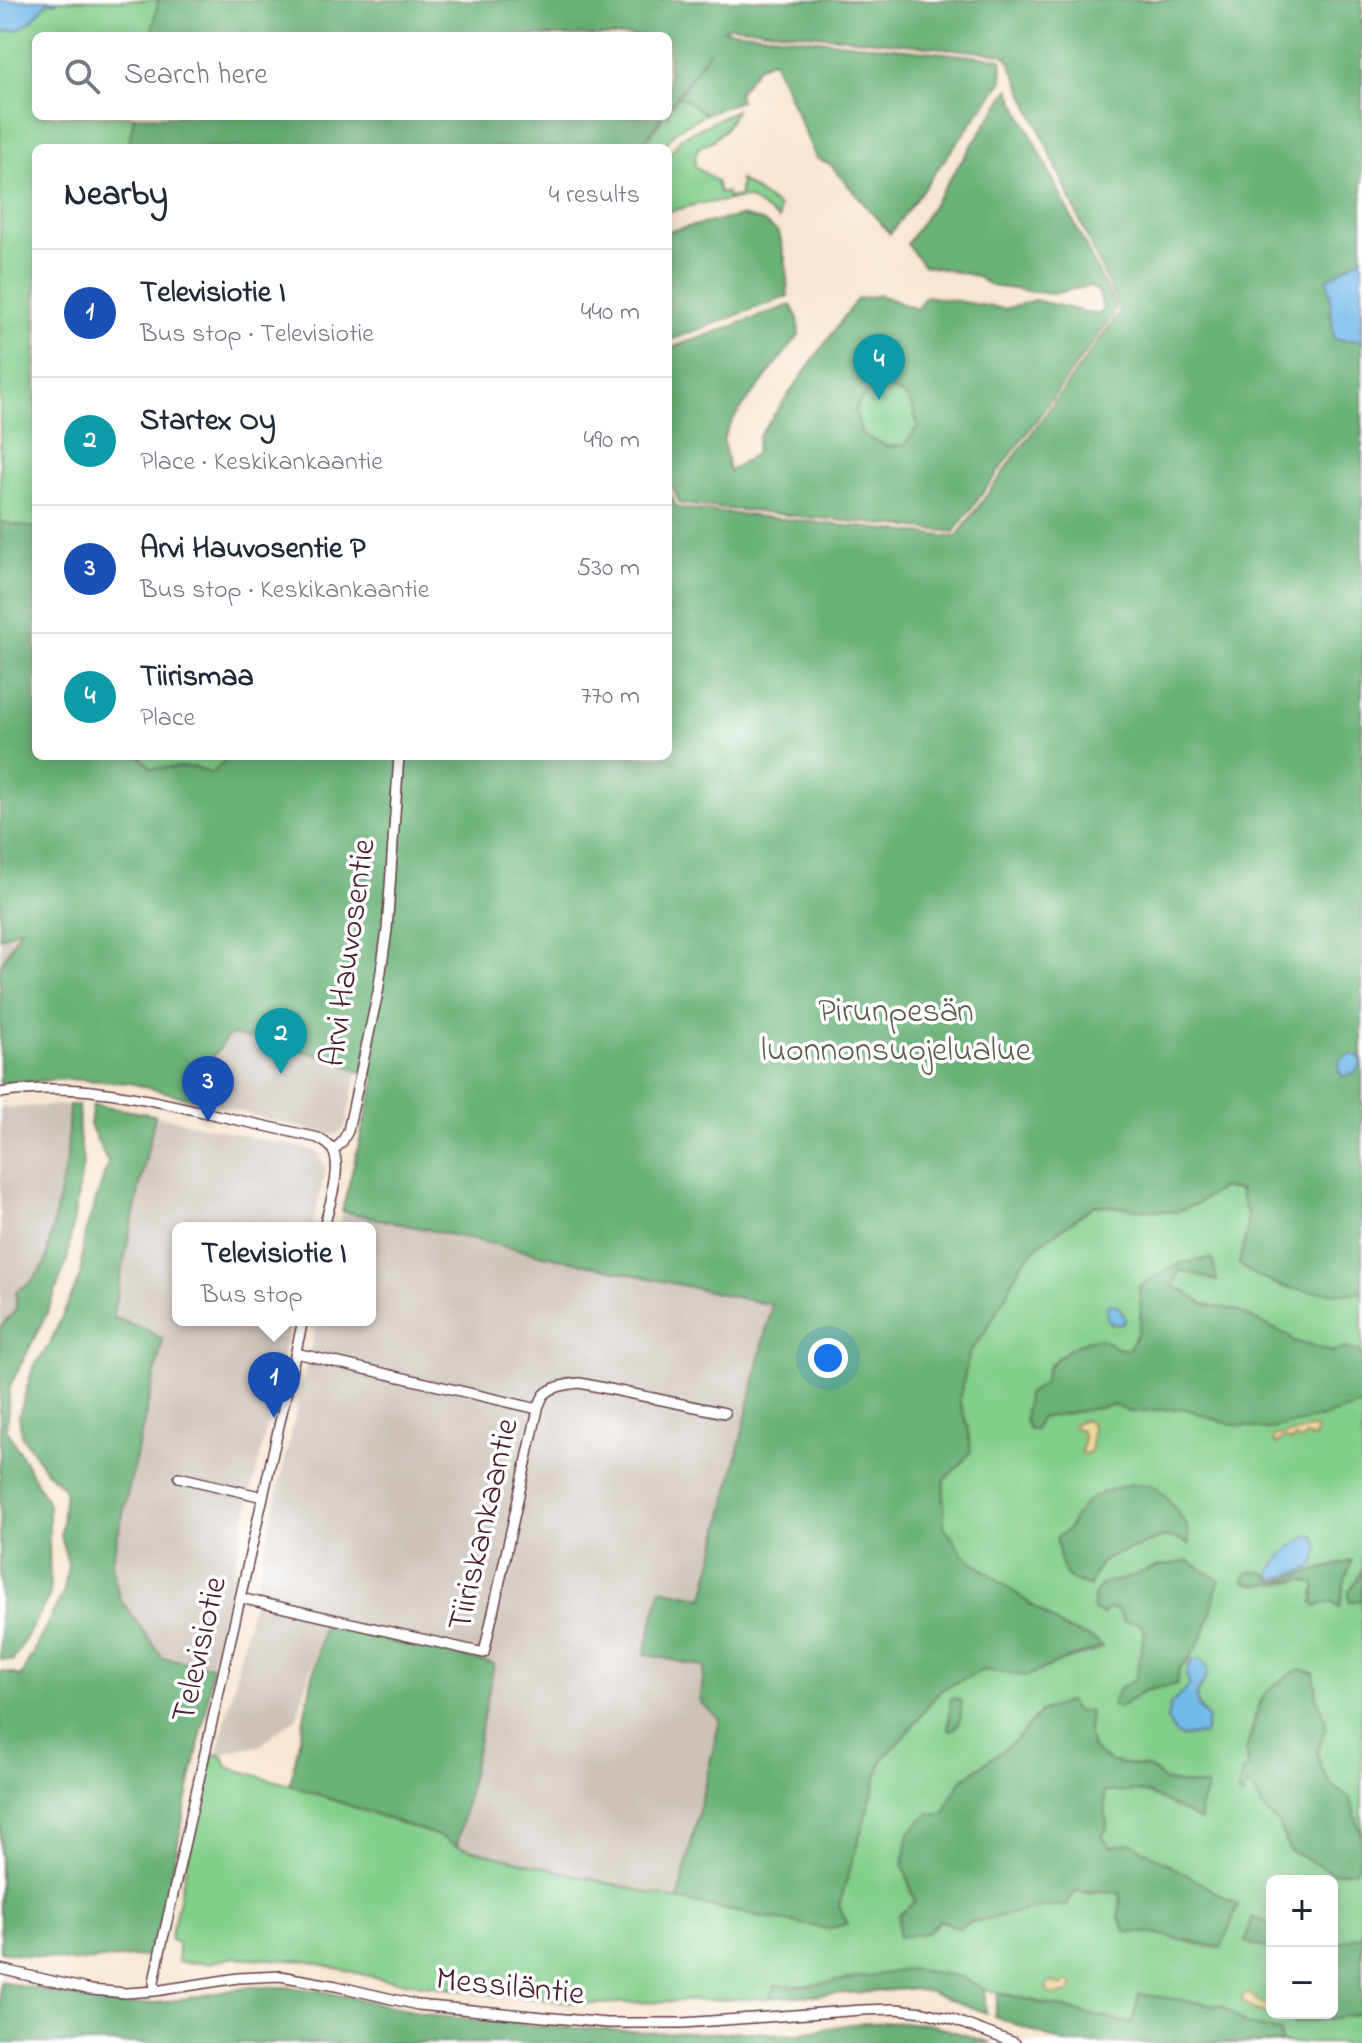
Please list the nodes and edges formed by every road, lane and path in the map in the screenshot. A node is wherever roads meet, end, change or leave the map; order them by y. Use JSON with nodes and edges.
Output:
{"nodes":[{"id":1,"x":399,"y":760,"type":"edge"},
{"id":2,"x":0,"y":1093,"type":"edge"},
{"id":3,"x":333,"y":1151,"type":"junction"},
{"id":4,"x":325,"y":1222,"type":"edge"},
{"id":5,"x":302,"y":1326,"type":"edge"},
{"id":6,"x":296,"y":1353,"type":"junction"},
{"id":7,"x":538,"y":1409,"type":"junction"},
{"id":8,"x":725,"y":1413,"type":"dead end"},
{"id":9,"x":179,"y":1477,"type":"dead end"},
{"id":10,"x":263,"y":1497,"type":"junction"},
{"id":11,"x":240,"y":1598,"type":"junction"},
{"id":12,"x":0,"y":1969,"type":"edge"},
{"id":13,"x":155,"y":1991,"type":"junction"},
{"id":14,"x":1015,"y":2043,"type":"edge"}],
"edges":[{"from":1,"to":3,"type":"street","name":"Arvi Hauvosentie"},
{"from":2,"to":3,"type":"street"},
{"from":3,"to":4,"type":"street"},
{"from":5,"to":6,"type":"street","name":"Televisiotie"},
{"from":6,"to":7,"type":"street","name":"Tiiriskankaantie"},
{"from":6,"to":10,"type":"street","name":"Televisiotie"},
{"from":7,"to":8,"type":"street"},
{"from":7,"to":11,"type":"street","name":"Tiiriskankaantie"},
{"from":9,"to":10,"type":"street"},
{"from":10,"to":11,"type":"street","name":"Televisiotie"},
{"from":11,"to":13,"type":"street","name":"Televisiotie"},
{"from":12,"to":13,"type":"street","name":"Messiläntie"},
{"from":13,"to":14,"type":"street","name":"Messiläntie"}]}
